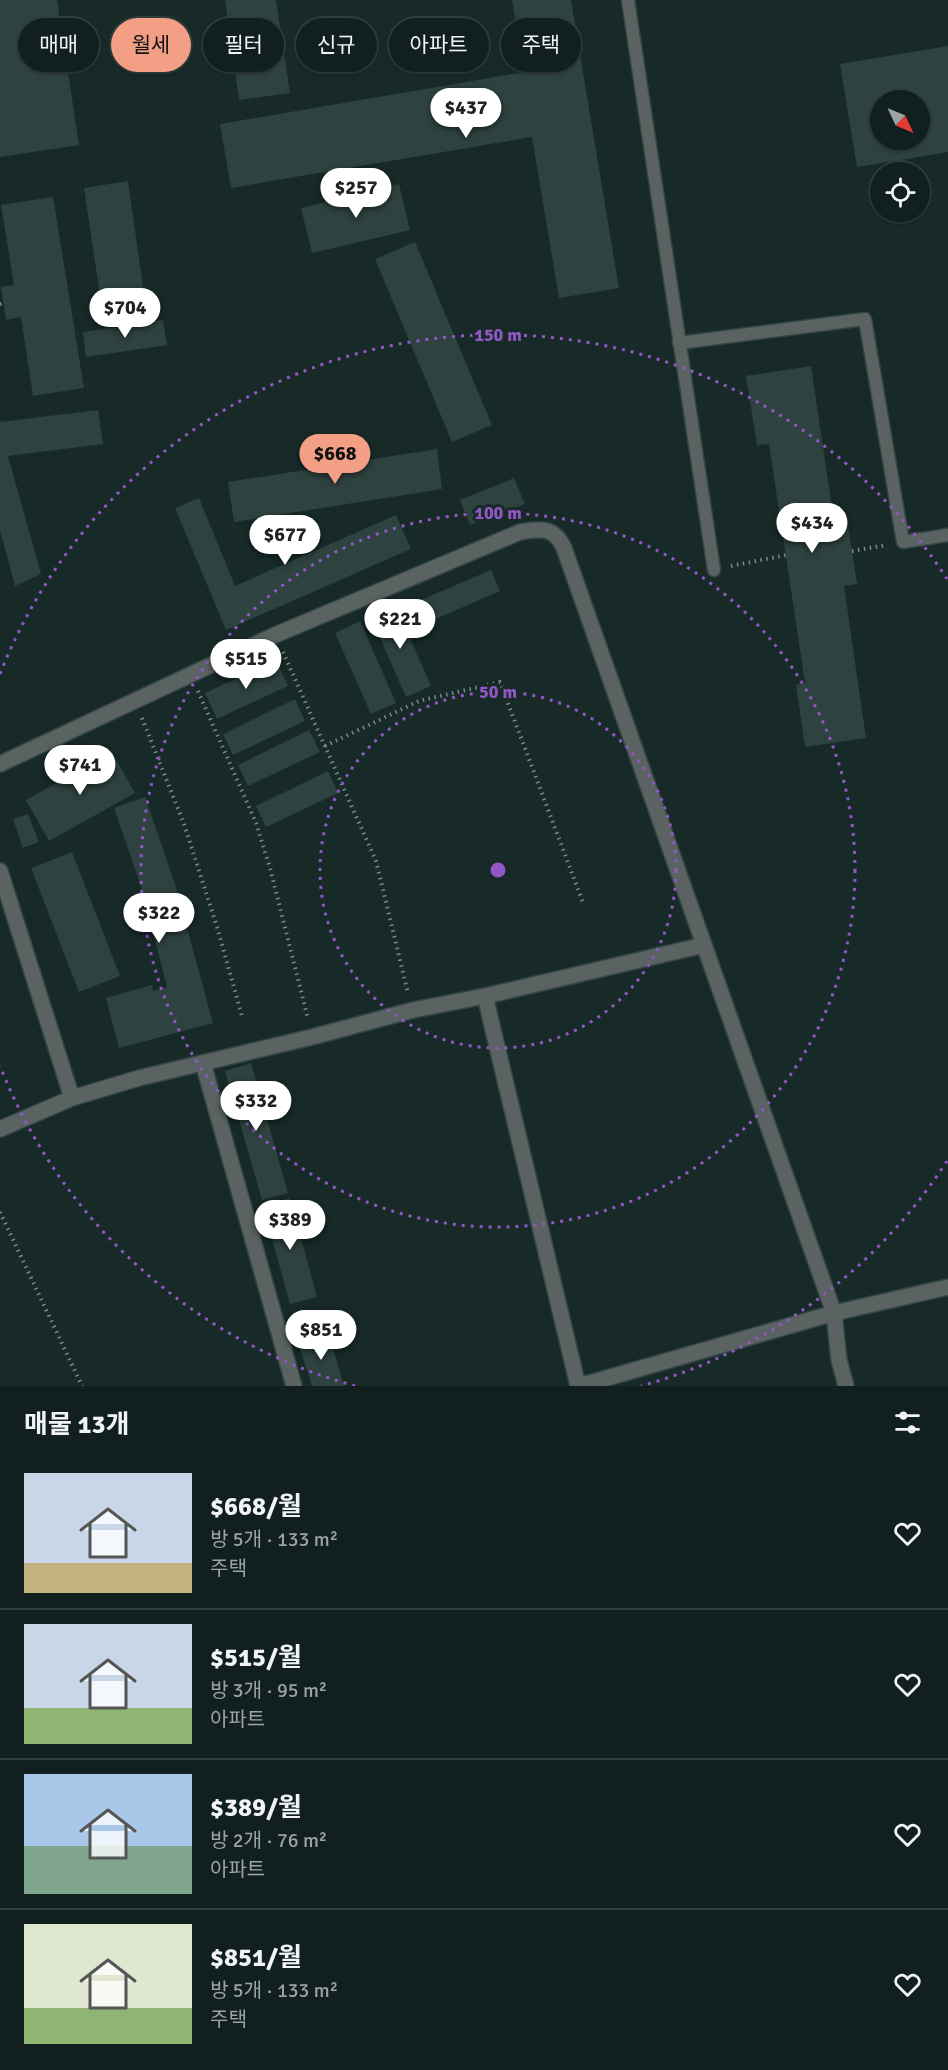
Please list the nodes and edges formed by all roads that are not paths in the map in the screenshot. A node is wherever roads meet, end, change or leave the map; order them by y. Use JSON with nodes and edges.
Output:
{"nodes":[{"id":1,"x":628,"y":0,"type":"edge"},
{"id":2,"x":679,"y":343,"type":"junction"},
{"id":3,"x":948,"y":535,"type":"edge"},
{"id":4,"x":714,"y":570,"type":"road end"},
{"id":5,"x":0,"y":764,"type":"edge"},
{"id":6,"x":0,"y":871,"type":"edge"},
{"id":7,"x":704,"y":945,"type":"junction"},
{"id":8,"x":485,"y":996,"type":"junction"},
{"id":9,"x":203,"y":1063,"type":"junction"},
{"id":10,"x":72,"y":1098,"type":"junction"},
{"id":11,"x":0,"y":1129,"type":"edge"},
{"id":12,"x":948,"y":1287,"type":"edge"},
{"id":13,"x":834,"y":1313,"type":"junction"},
{"id":14,"x":294,"y":1386,"type":"edge"},
{"id":15,"x":578,"y":1386,"type":"edge"},
{"id":16,"x":846,"y":1386,"type":"edge"}],
"edges":[{"from":1,"to":2,"type":"lane"},
{"from":2,"to":3,"type":"lane"},
{"from":2,"to":4,"type":"lane"},
{"from":5,"to":7,"type":"street"},
{"from":6,"to":10,"type":"street"},
{"from":7,"to":8,"type":"street"},
{"from":7,"to":13,"type":"street"},
{"from":8,"to":9,"type":"street"},
{"from":8,"to":15,"type":"street"},
{"from":9,"to":10,"type":"street"},
{"from":9,"to":14,"type":"street"},
{"from":10,"to":11,"type":"street"},
{"from":12,"to":13,"type":"street"},
{"from":13,"to":15,"type":"street"},
{"from":13,"to":16,"type":"street"}]}
